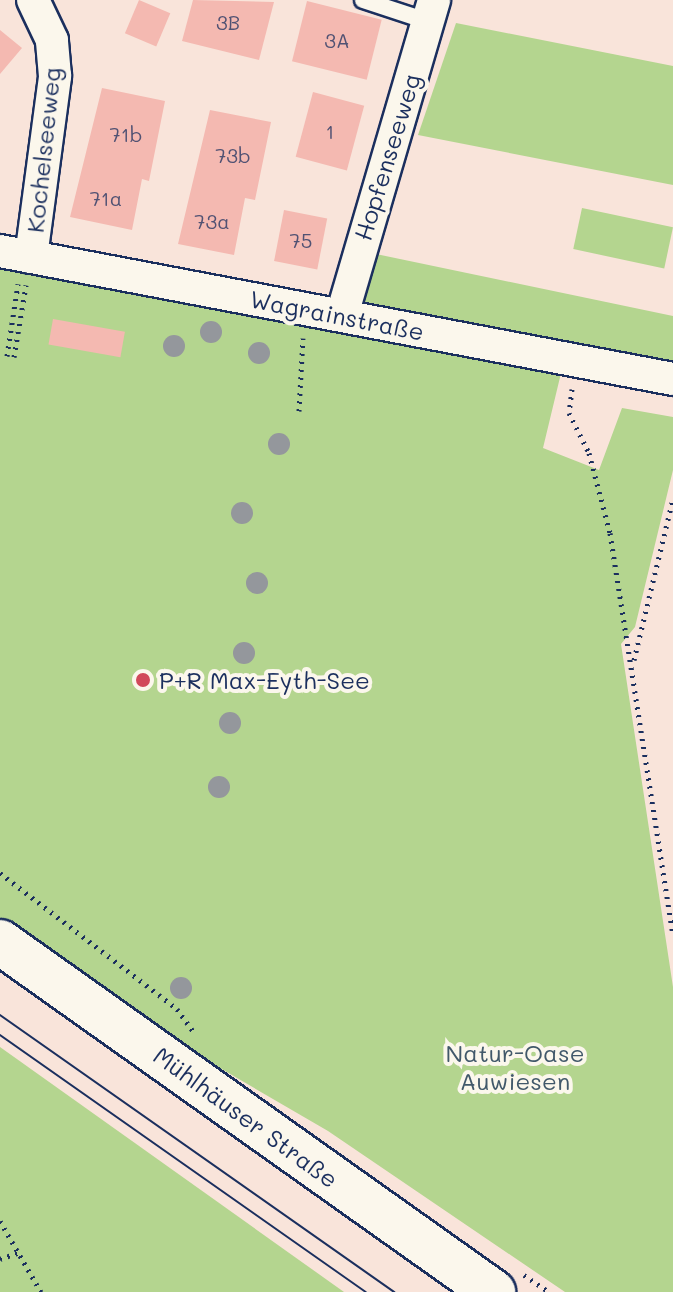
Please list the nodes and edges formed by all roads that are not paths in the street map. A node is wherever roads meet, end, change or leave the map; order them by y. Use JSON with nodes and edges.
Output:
{"nodes":[{"id":1,"x":33,"y":0,"type":"edge"},
{"id":2,"x":363,"y":0,"type":"edge"},
{"id":3,"x":430,"y":11,"type":"edge"},
{"id":4,"x":18,"y":254,"type":"edge"},
{"id":5,"x":342,"y":315,"type":"junction"},
{"id":6,"x":673,"y":379,"type":"edge"},
{"id":7,"x":0,"y":942,"type":"edge"},
{"id":8,"x":493,"y":1292,"type":"edge"}],
"edges":[{"from":1,"to":4,"type":"street","name":"Kochelseeweg"},
{"from":2,"to":3,"type":"lane"},
{"from":3,"to":5,"type":"street","name":"Hopfenseeweg"},
{"from":4,"to":5,"type":"street","name":"Wagrainstraße"},
{"from":5,"to":6,"type":"street","name":"Wagrainstraße"},
{"from":7,"to":8,"type":"main road","name":"Mühlhäuser Straße"}]}
